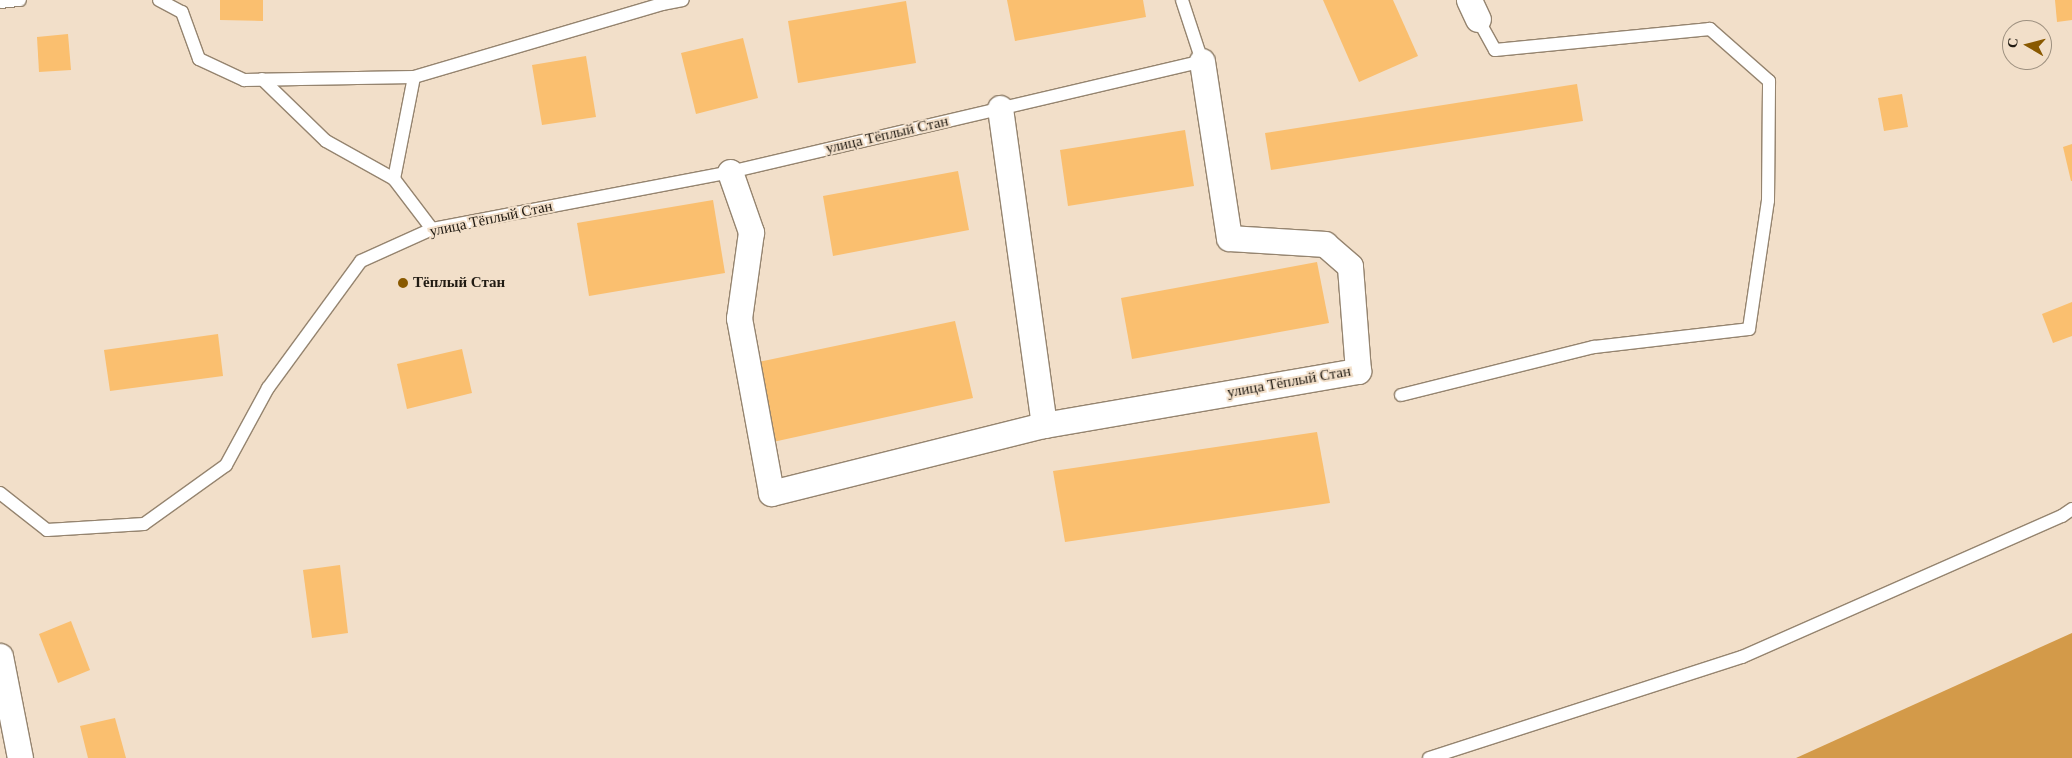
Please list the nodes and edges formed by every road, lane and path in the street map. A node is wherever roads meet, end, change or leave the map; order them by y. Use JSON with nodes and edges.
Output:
{"nodes":[{"id":1,"x":20,"y":0,"type":"edge"},
{"id":2,"x":159,"y":0,"type":"edge"},
{"id":3,"x":683,"y":0,"type":"edge"},
{"id":4,"x":1182,"y":0,"type":"edge"},
{"id":5,"x":0,"y":2,"type":"edge"},
{"id":6,"x":1473,"y":10,"type":"edge"},
{"id":7,"x":1202,"y":61,"type":"junction"},
{"id":8,"x":414,"y":77,"type":"junction"},
{"id":9,"x":262,"y":79,"type":"junction"},
{"id":10,"x":1000,"y":108,"type":"junction"},
{"id":11,"x":730,"y":172,"type":"junction"},
{"id":12,"x":394,"y":179,"type":"junction"},
{"id":13,"x":432,"y":229,"type":"junction"},
{"id":14,"x":1400,"y":395,"type":"dead end"},
{"id":15,"x":1044,"y":425,"type":"junction"},
{"id":16,"x":0,"y":493,"type":"edge"},
{"id":17,"x":2072,"y":509,"type":"edge"},
{"id":18,"x":0,"y":656,"type":"edge"},
{"id":19,"x":20,"y":758,"type":"edge"},
{"id":20,"x":1429,"y":758,"type":"edge"}],
"edges":[{"from":1,"to":5,"type":"lane"},
{"from":2,"to":9,"type":"lane"},
{"from":3,"to":8,"type":"lane"},
{"from":4,"to":7,"type":"lane"},
{"from":6,"to":14,"type":"lane"},
{"from":7,"to":10,"type":"lane","name":"улица Тёплый Стан"},
{"from":7,"to":15,"type":"street","name":"улица Тёплый Стан"},
{"from":8,"to":9,"type":"lane"},
{"from":8,"to":12,"type":"lane"},
{"from":9,"to":12,"type":"lane"},
{"from":10,"to":11,"type":"lane","name":"улица Тёплый Стан"},
{"from":10,"to":15,"type":"street"},
{"from":11,"to":13,"type":"lane","name":"улица Тёплый Стан"},
{"from":11,"to":15,"type":"street"},
{"from":12,"to":13,"type":"lane"},
{"from":13,"to":16,"type":"lane","name":"улица Тёплый Стан"},
{"from":17,"to":20,"type":"lane"},
{"from":18,"to":19,"type":"street"}]}
